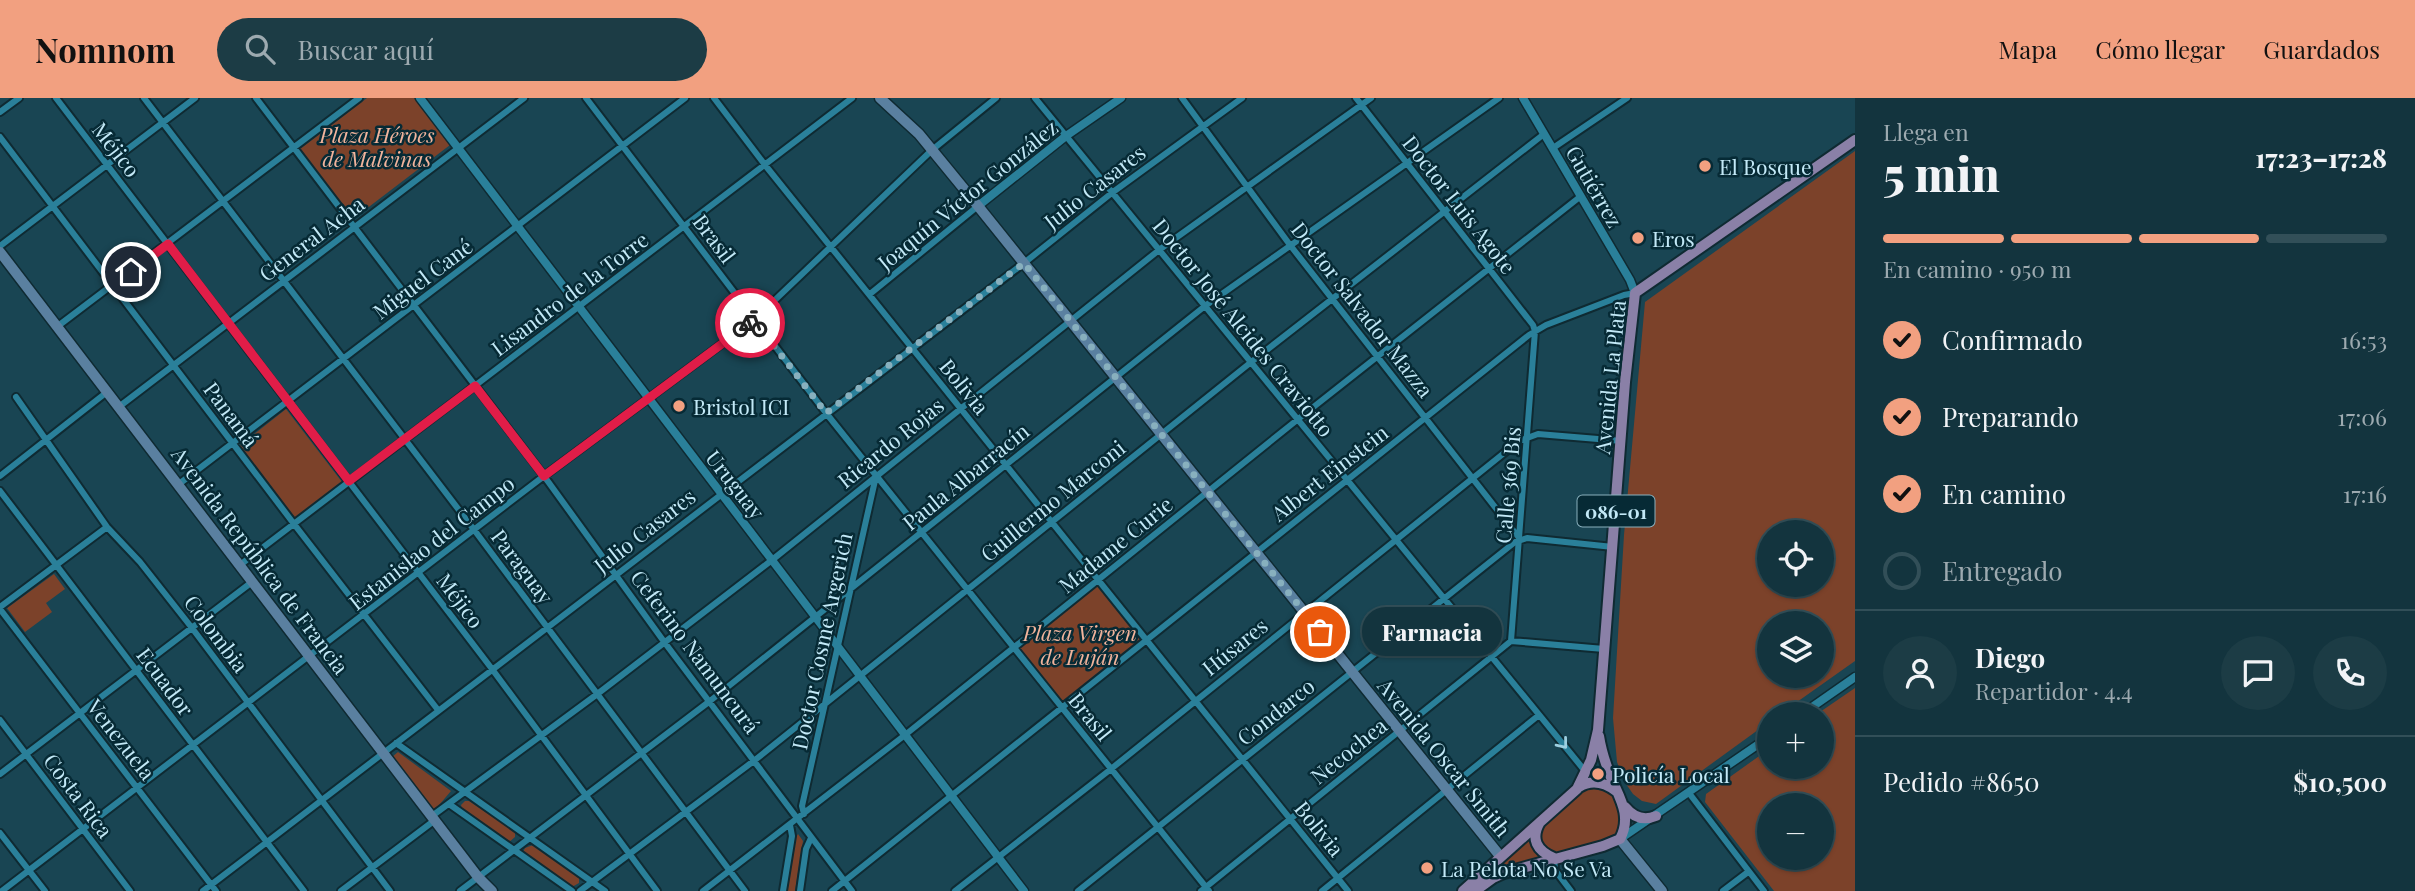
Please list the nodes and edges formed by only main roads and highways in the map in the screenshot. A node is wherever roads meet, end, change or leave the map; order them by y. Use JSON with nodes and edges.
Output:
{"nodes":[{"id":1,"x":880,"y":98,"type":"edge"},
{"id":2,"x":1855,"y":140,"type":"edge"},
{"id":3,"x":0,"y":252,"type":"edge"},
{"id":4,"x":1598,"y":730,"type":"junction"},
{"id":5,"x":1577,"y":789,"type":"junction"},
{"id":6,"x":1622,"y":801,"type":"junction"},
{"id":7,"x":1656,"y":816,"type":"road end"},
{"id":8,"x":1545,"y":817,"type":"junction"},
{"id":9,"x":1620,"y":839,"type":"junction"},
{"id":10,"x":1500,"y":856,"type":"junction"},
{"id":11,"x":1554,"y":858,"type":"junction"},
{"id":12,"x":492,"y":891,"type":"edge"},
{"id":13,"x":1463,"y":891,"type":"edge"},
{"id":14,"x":1475,"y":891,"type":"edge"},
{"id":15,"x":1662,"y":891,"type":"edge"}],
"edges":[{"from":1,"to":10,"type":"main road","name":"Avenida Oscar Smith"},
{"from":2,"to":4,"type":"main road","name":"Avenida La Plata","number":"086-01"},
{"from":3,"to":12,"type":"main road","name":"Avenida República de Francia"},
{"from":4,"to":5,"type":"main road","name":"Avenida La Plata","number":"086-01"},
{"from":4,"to":6,"type":"main road","name":"Avenida La Plata","number":"086-01"},
{"from":5,"to":6,"type":"main road"},
{"from":5,"to":8,"type":"main road","name":"Avenida La Plata"},
{"from":6,"to":7,"type":"main road"},
{"from":6,"to":9,"type":"main road","name":"Avenida La Plata"},
{"from":8,"to":10,"type":"main road","name":"Avenida La Plata"},
{"from":8,"to":11,"type":"main road"},
{"from":9,"to":11,"type":"main road"},
{"from":9,"to":15,"type":"main road"},
{"from":10,"to":13,"type":"main road","name":"Avenida La Plata"},
{"from":11,"to":14,"type":"main road"}]}
